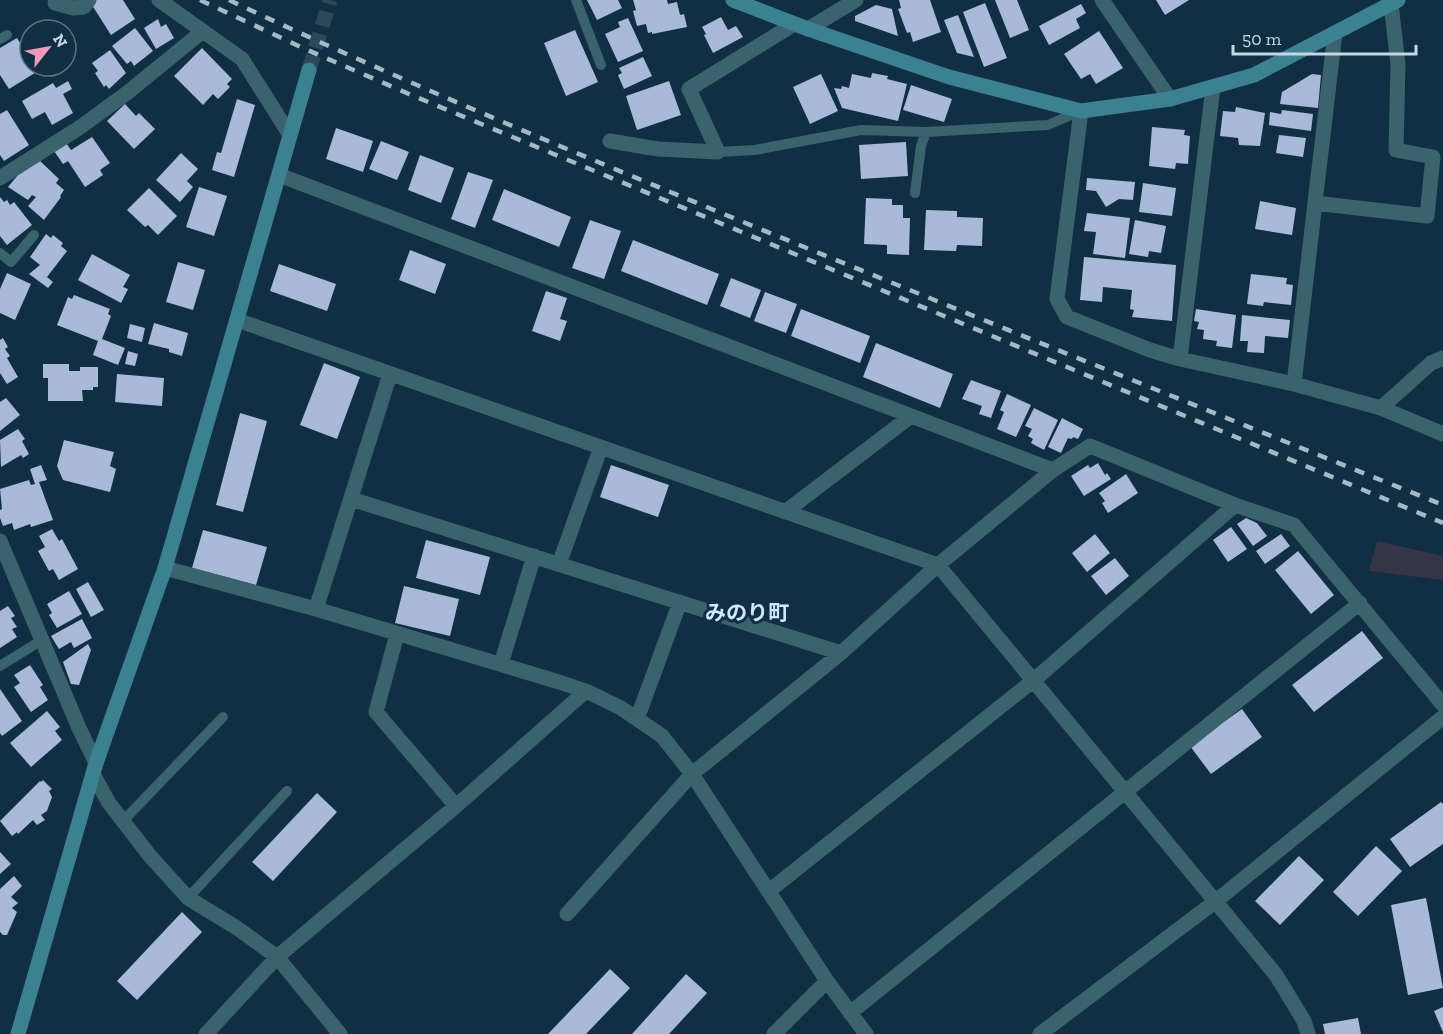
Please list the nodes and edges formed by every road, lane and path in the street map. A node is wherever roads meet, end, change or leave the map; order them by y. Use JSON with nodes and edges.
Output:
{"nodes":[{"id":1,"x":89,"y":0,"type":"edge"},
{"id":2,"x":159,"y":0,"type":"edge"},
{"id":3,"x":576,"y":0,"type":"edge"},
{"id":4,"x":733,"y":0,"type":"edge"},
{"id":5,"x":856,"y":0,"type":"edge"},
{"id":6,"x":1102,"y":0,"type":"edge"},
{"id":7,"x":1394,"y":2,"type":"edge"},
{"id":8,"x":55,"y":3,"type":"dead end"},
{"id":9,"x":801,"y":26,"type":"junction"},
{"id":10,"x":203,"y":31,"type":"junction"},
{"id":11,"x":1335,"y":33,"type":"junction"},
{"id":12,"x":602,"y":65,"type":"dead end"},
{"id":13,"x":309,"y":70,"type":"tunnel mouth"},
{"id":14,"x":1213,"y":87,"type":"junction"},
{"id":15,"x":1170,"y":99,"type":"junction"},
{"id":16,"x":1081,"y":111,"type":"junction"},
{"id":17,"x":926,"y":132,"type":"junction"},
{"id":18,"x":290,"y":135,"type":"junction"},
{"id":19,"x":610,"y":141,"type":"dead end"},
{"id":20,"x":718,"y":152,"type":"junction"},
{"id":21,"x":279,"y":175,"type":"junction"},
{"id":22,"x":0,"y":178,"type":"edge"},
{"id":23,"x":915,"y":193,"type":"dead end"},
{"id":24,"x":1316,"y":203,"type":"junction"},
{"id":25,"x":34,"y":235,"type":"dead end"},
{"id":26,"x":0,"y":253,"type":"edge"},
{"id":27,"x":237,"y":320,"type":"junction"},
{"id":28,"x":1443,"y":358,"type":"edge"},
{"id":29,"x":1180,"y":359,"type":"junction"},
{"id":30,"x":390,"y":374,"type":"junction"},
{"id":31,"x":1294,"y":384,"type":"junction"},
{"id":32,"x":1381,"y":408,"type":"junction"},
{"id":33,"x":911,"y":416,"type":"junction"},
{"id":34,"x":1443,"y":434,"type":"edge"},
{"id":35,"x":601,"y":447,"type":"junction"},
{"id":36,"x":1053,"y":470,"type":"junction"},
{"id":37,"x":351,"y":499,"type":"junction"},
{"id":38,"x":1235,"y":505,"type":"junction"},
{"id":39,"x":785,"y":512,"type":"junction"},
{"id":40,"x":0,"y":542,"type":"edge"},
{"id":41,"x":534,"y":556,"type":"junction"},
{"id":42,"x":559,"y":564,"type":"junction"},
{"id":43,"x":938,"y":565,"type":"junction"},
{"id":44,"x":165,"y":568,"type":"junction"},
{"id":45,"x":680,"y":602,"type":"junction"},
{"id":46,"x":1360,"y":603,"type":"junction"},
{"id":47,"x":316,"y":609,"type":"junction"},
{"id":48,"x":397,"y":634,"type":"junction"},
{"id":49,"x":42,"y":640,"type":"junction"},
{"id":50,"x":841,"y":653,"type":"junction"},
{"id":51,"x":501,"y":664,"type":"junction"},
{"id":52,"x":0,"y":666,"type":"edge"},
{"id":53,"x":1034,"y":680,"type":"junction"},
{"id":54,"x":586,"y":691,"type":"junction"},
{"id":55,"x":1443,"y":705,"type":"edge"},
{"id":56,"x":223,"y":717,"type":"dead end"},
{"id":57,"x":1443,"y":717,"type":"edge"},
{"id":58,"x":637,"y":719,"type":"junction"},
{"id":59,"x":94,"y":768,"type":"junction"},
{"id":60,"x":692,"y":774,"type":"junction"},
{"id":61,"x":287,"y":791,"type":"dead end"},
{"id":62,"x":1126,"y":791,"type":"junction"},
{"id":63,"x":456,"y":806,"type":"junction"},
{"id":64,"x":123,"y":821,"type":"junction"},
{"id":65,"x":769,"y":891,"type":"junction"},
{"id":66,"x":188,"y":898,"type":"junction"},
{"id":67,"x":1216,"y":901,"type":"junction"},
{"id":68,"x":567,"y":914,"type":"dead end"},
{"id":69,"x":277,"y":957,"type":"junction"},
{"id":70,"x":827,"y":981,"type":"junction"},
{"id":71,"x":850,"y":1013,"type":"junction"},
{"id":72,"x":18,"y":1034,"type":"edge"},
{"id":73,"x":206,"y":1034,"type":"edge"},
{"id":74,"x":339,"y":1034,"type":"edge"},
{"id":75,"x":774,"y":1034,"type":"edge"},
{"id":76,"x":866,"y":1034,"type":"edge"},
{"id":77,"x":1040,"y":1034,"type":"edge"},
{"id":78,"x":1308,"y":1034,"type":"edge"}],
"edges":[{"from":1,"to":8,"type":"street"},
{"from":2,"to":10,"type":"street"},
{"from":3,"to":12,"type":"lane"},
{"from":4,"to":9,"type":"street"},
{"from":5,"to":9,"type":"street"},
{"from":6,"to":15,"type":"street"},
{"from":7,"to":11,"type":"street"},
{"from":7,"to":24,"type":"street"},
{"from":9,"to":16,"type":"street"},
{"from":9,"to":20,"type":"street"},
{"from":10,"to":18,"type":"street"},
{"from":10,"to":22,"type":"street"},
{"from":11,"to":14,"type":"street"},
{"from":11,"to":24,"type":"street"},
{"from":13,"to":18,"type":"street"},
{"from":14,"to":15,"type":"street"},
{"from":14,"to":29,"type":"street"},
{"from":15,"to":16,"type":"street"},
{"from":16,"to":17,"type":"lane"},
{"from":16,"to":29,"type":"street"},
{"from":17,"to":20,"type":"lane"},
{"from":17,"to":23,"type":"lane"},
{"from":18,"to":21,"type":"street"},
{"from":19,"to":20,"type":"street"},
{"from":21,"to":27,"type":"street"},
{"from":21,"to":33,"type":"street"},
{"from":24,"to":31,"type":"street"},
{"from":25,"to":26,"type":"lane"},
{"from":27,"to":30,"type":"street"},
{"from":27,"to":44,"type":"street"},
{"from":28,"to":32,"type":"street"},
{"from":29,"to":31,"type":"street"},
{"from":30,"to":35,"type":"street"},
{"from":30,"to":37,"type":"street"},
{"from":31,"to":32,"type":"street"},
{"from":32,"to":34,"type":"street"},
{"from":33,"to":36,"type":"street"},
{"from":33,"to":39,"type":"street"},
{"from":35,"to":39,"type":"street"},
{"from":35,"to":42,"type":"street"},
{"from":36,"to":38,"type":"street"},
{"from":36,"to":43,"type":"street"},
{"from":37,"to":41,"type":"street"},
{"from":37,"to":47,"type":"street"},
{"from":38,"to":46,"type":"street"},
{"from":38,"to":53,"type":"street"},
{"from":39,"to":43,"type":"street"},
{"from":40,"to":49,"type":"street"},
{"from":41,"to":42,"type":"street"},
{"from":41,"to":51,"type":"street"},
{"from":42,"to":45,"type":"street"},
{"from":43,"to":50,"type":"street"},
{"from":43,"to":53,"type":"street"},
{"from":44,"to":47,"type":"street"},
{"from":44,"to":59,"type":"street"},
{"from":45,"to":50,"type":"street"},
{"from":45,"to":58,"type":"street"},
{"from":46,"to":55,"type":"street"},
{"from":46,"to":62,"type":"street"},
{"from":47,"to":48,"type":"street"},
{"from":48,"to":51,"type":"street"},
{"from":48,"to":63,"type":"street"},
{"from":49,"to":52,"type":"lane"},
{"from":49,"to":59,"type":"street"},
{"from":50,"to":60,"type":"street"},
{"from":51,"to":54,"type":"street"},
{"from":53,"to":62,"type":"street"},
{"from":53,"to":65,"type":"street"},
{"from":54,"to":58,"type":"street"},
{"from":54,"to":63,"type":"street"},
{"from":56,"to":64,"type":"lane"},
{"from":57,"to":67,"type":"street"},
{"from":58,"to":60,"type":"street"},
{"from":59,"to":64,"type":"street"},
{"from":59,"to":72,"type":"street"},
{"from":60,"to":65,"type":"street"},
{"from":60,"to":68,"type":"street"},
{"from":61,"to":66,"type":"lane"},
{"from":62,"to":67,"type":"street"},
{"from":62,"to":71,"type":"street"},
{"from":63,"to":69,"type":"street"},
{"from":64,"to":66,"type":"street"},
{"from":65,"to":70,"type":"street"},
{"from":66,"to":69,"type":"street"},
{"from":67,"to":77,"type":"street"},
{"from":67,"to":78,"type":"street"},
{"from":69,"to":73,"type":"street"},
{"from":69,"to":74,"type":"street"},
{"from":70,"to":71,"type":"street"},
{"from":70,"to":75,"type":"street"},
{"from":71,"to":76,"type":"street"}]}
